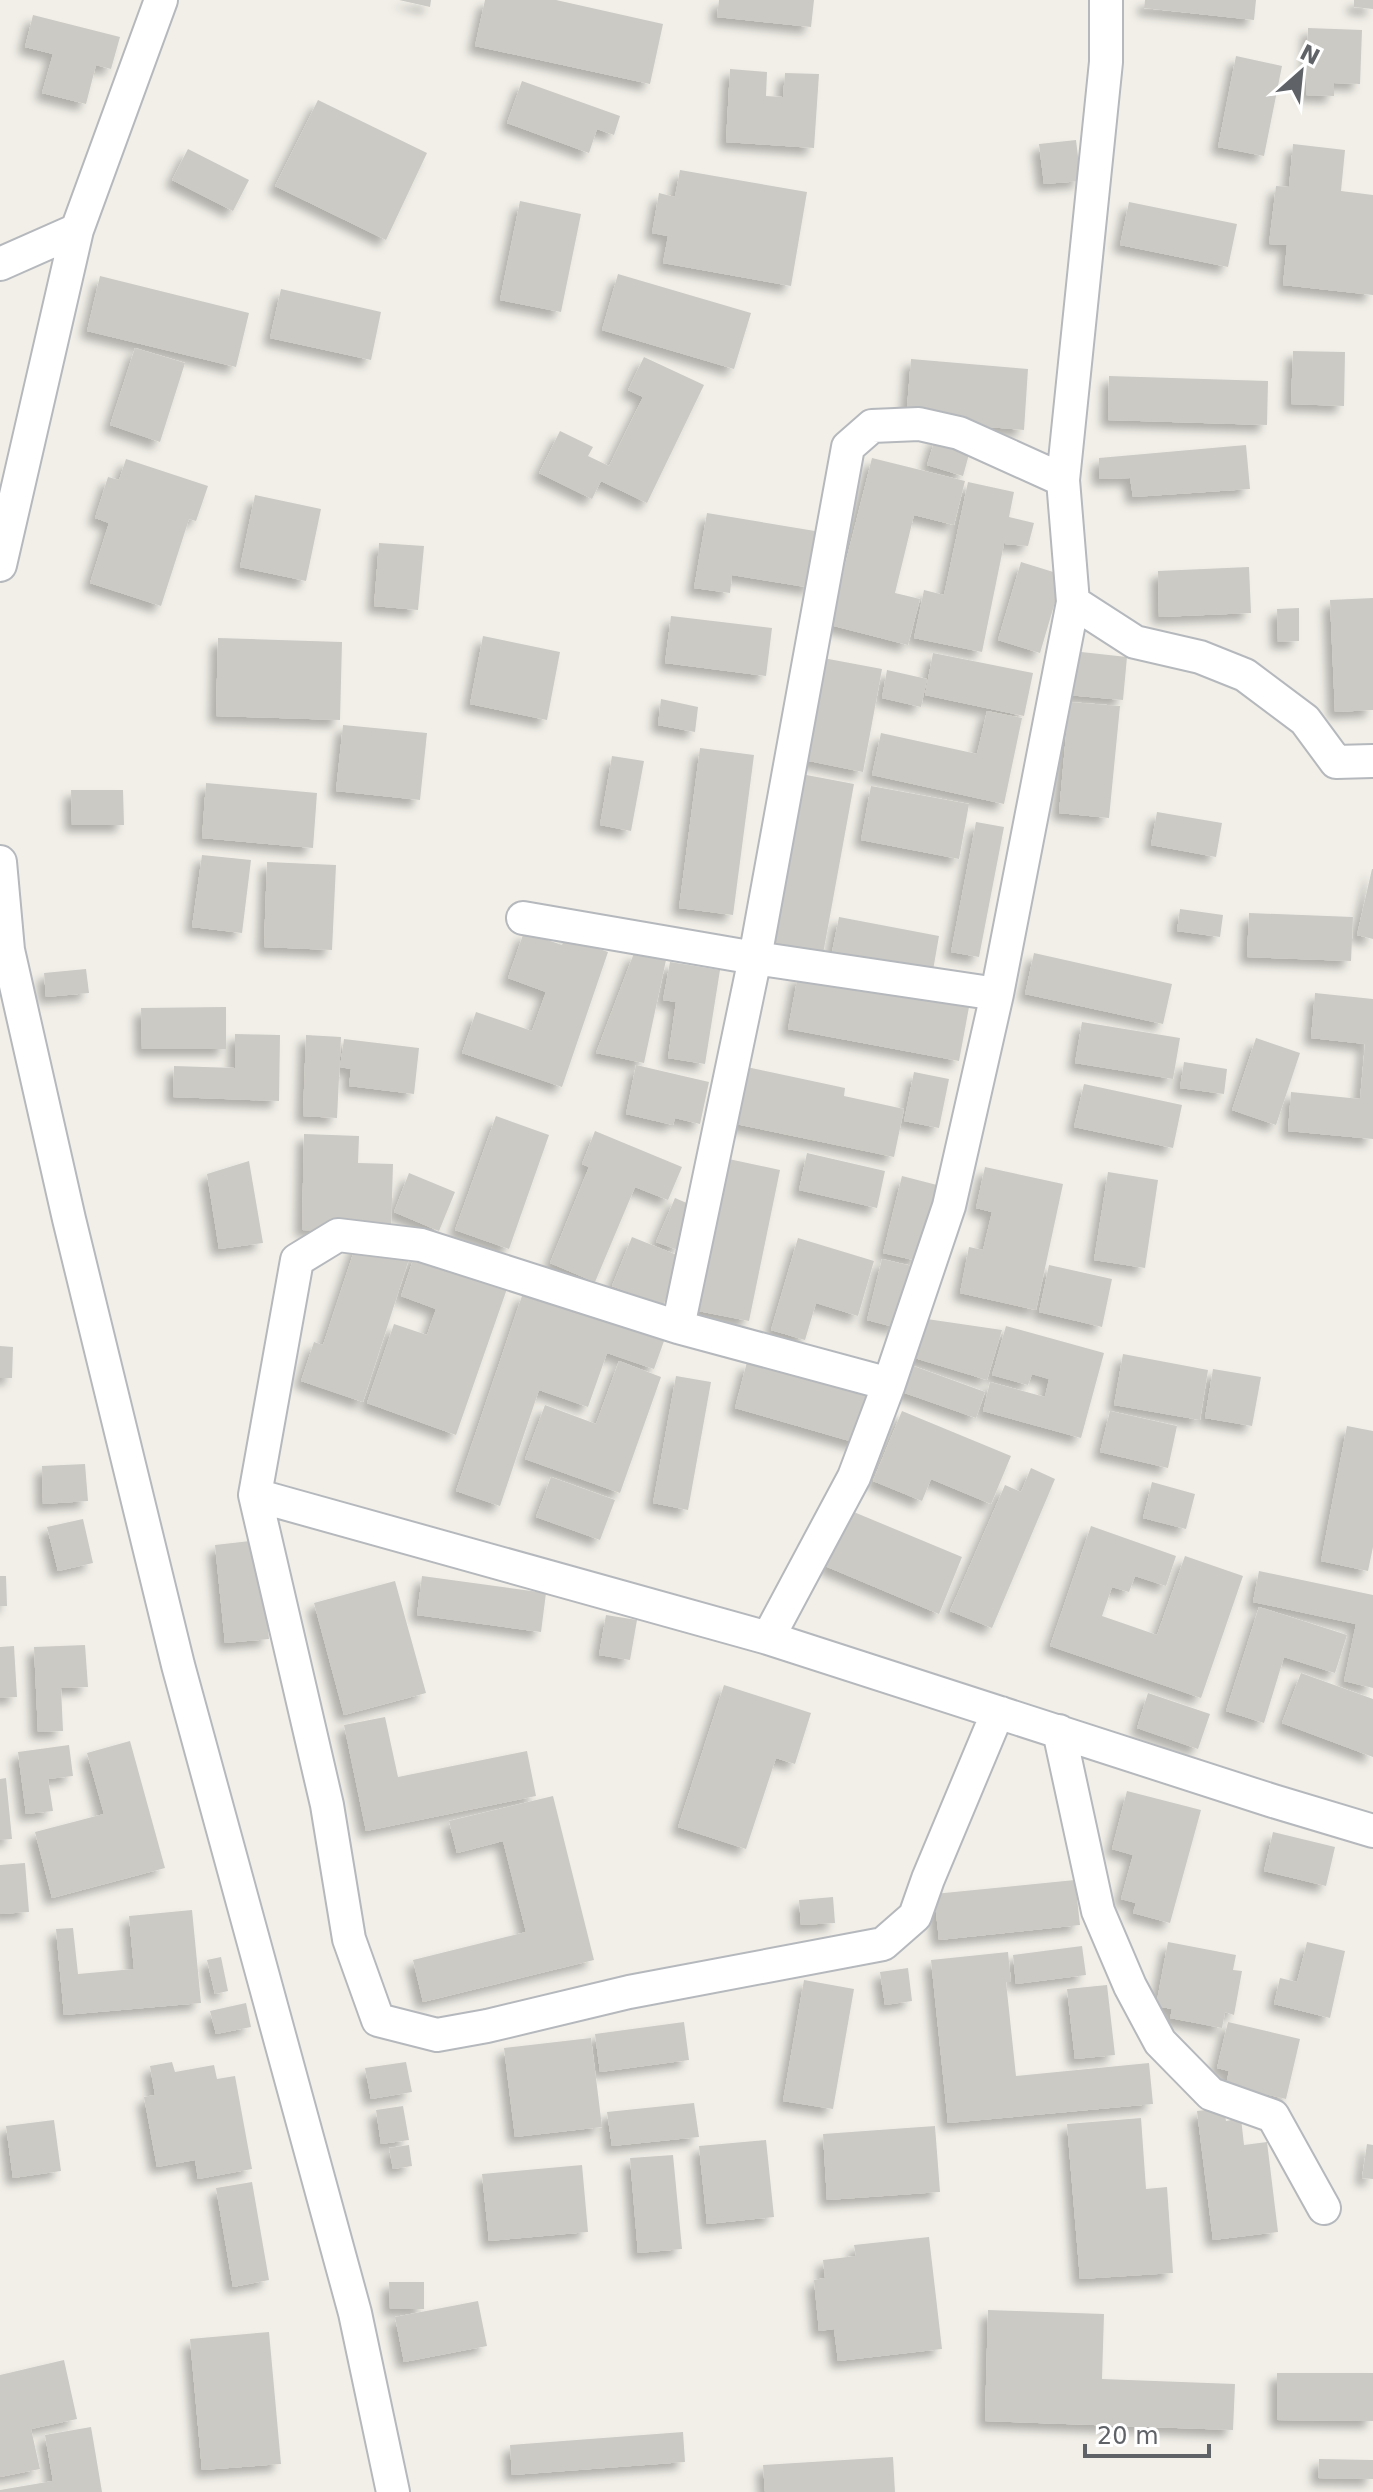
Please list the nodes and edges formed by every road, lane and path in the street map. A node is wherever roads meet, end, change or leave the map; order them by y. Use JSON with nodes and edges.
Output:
{"nodes":[{"id":1,"x":161,"y":0,"type":"edge"},
{"id":2,"x":1106,"y":0,"type":"edge"},
{"id":3,"x":77,"y":230,"type":"junction"},
{"id":4,"x":0,"y":264,"type":"edge"},
{"id":5,"x":1063,"y":480,"type":"junction"},
{"id":6,"x":0,"y":565,"type":"edge"},
{"id":7,"x":1073,"y":602,"type":"junction"},
{"id":8,"x":1373,"y":761,"type":"edge"},
{"id":9,"x":0,"y":862,"type":"edge"},
{"id":10,"x":523,"y":918,"type":"dead end"},
{"id":11,"x":755,"y":958,"type":"junction"},
{"id":12,"x":997,"y":994,"type":"junction"},
{"id":13,"x":678,"y":1327,"type":"junction"},
{"id":14,"x":889,"y":1384,"type":"junction"},
{"id":15,"x":255,"y":1495,"type":"junction"},
{"id":16,"x":768,"y":1638,"type":"junction"},
{"id":17,"x":1001,"y":1713,"type":"junction"},
{"id":18,"x":1059,"y":1731,"type":"junction"},
{"id":19,"x":1373,"y":1831,"type":"edge"},
{"id":20,"x":1324,"y":2208,"type":"dead end"},
{"id":21,"x":393,"y":2492,"type":"edge"}],
"edges":[{"from":1,"to":3,"type":"street"},
{"from":2,"to":5,"type":"street"},
{"from":3,"to":4,"type":"street"},
{"from":3,"to":6,"type":"street"},
{"from":5,"to":7,"type":"street"},
{"from":5,"to":11,"type":"street"},
{"from":7,"to":8,"type":"street"},
{"from":7,"to":12,"type":"street"},
{"from":9,"to":21,"type":"street"},
{"from":10,"to":11,"type":"street"},
{"from":11,"to":12,"type":"street"},
{"from":11,"to":13,"type":"street"},
{"from":12,"to":14,"type":"street"},
{"from":13,"to":14,"type":"street"},
{"from":13,"to":15,"type":"street"},
{"from":14,"to":16,"type":"street"},
{"from":15,"to":16,"type":"street"},
{"from":15,"to":17,"type":"street"},
{"from":16,"to":17,"type":"street"},
{"from":17,"to":18,"type":"street"},
{"from":18,"to":19,"type":"street"},
{"from":18,"to":20,"type":"street"}]}
